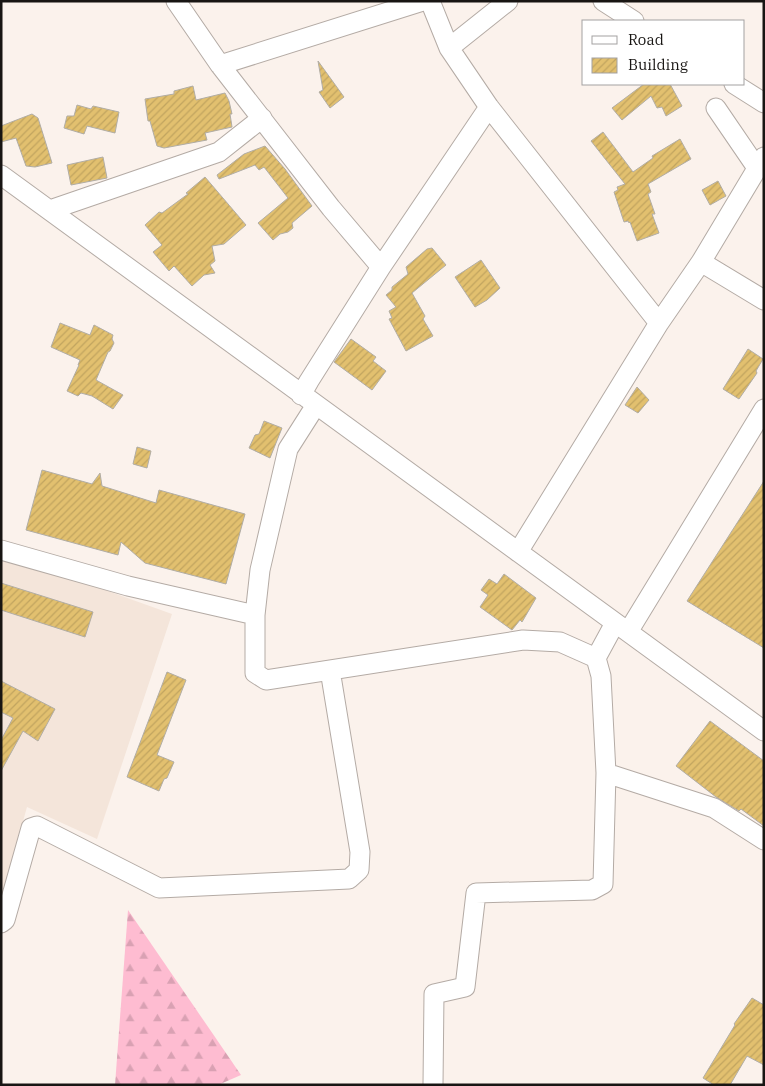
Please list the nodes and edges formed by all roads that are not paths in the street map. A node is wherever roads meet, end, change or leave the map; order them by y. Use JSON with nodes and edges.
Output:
{"nodes":[{"id":1,"x":176,"y":1,"type":"edge"},
{"id":2,"x":423,"y":1,"type":"edge"},
{"id":3,"x":430,"y":1,"type":"edge"},
{"id":4,"x":508,"y":1,"type":"edge"},
{"id":5,"x":603,"y":1,"type":"edge"},
{"id":6,"x":632,"y":20,"type":"edge"},
{"id":7,"x":449,"y":48,"type":"junction"},
{"id":8,"x":220,"y":65,"type":"junction"},
{"id":9,"x":736,"y":85,"type":"edge"},
{"id":10,"x":764,"y":103,"type":"edge"},
{"id":11,"x":489,"y":107,"type":"junction"},
{"id":12,"x":716,"y":108,"type":"dead end"},
{"id":13,"x":262,"y":118,"type":"junction"},
{"id":14,"x":760,"y":163,"type":"edge"},
{"id":15,"x":1,"y":175,"type":"edge"},
{"id":16,"x":10,"y":190,"type":"edge"},
{"id":17,"x":50,"y":210,"type":"junction"},
{"id":18,"x":701,"y":262,"type":"junction"},
{"id":19,"x":381,"y":267,"type":"junction"},
{"id":20,"x":764,"y":300,"type":"edge"},
{"id":21,"x":659,"y":323,"type":"junction"},
{"id":22,"x":309,"y":400,"type":"junction"},
{"id":23,"x":764,"y":409,"type":"edge"},
{"id":24,"x":1,"y":550,"type":"edge"},
{"id":25,"x":518,"y":552,"type":"junction"},
{"id":26,"x":254,"y":615,"type":"junction"},
{"id":27,"x":621,"y":628,"type":"junction"},
{"id":28,"x":596,"y":658,"type":"junction"},
{"id":29,"x":330,"y":670,"type":"junction"},
{"id":30,"x":764,"y":731,"type":"edge"},
{"id":31,"x":606,"y":773,"type":"junction"},
{"id":32,"x":764,"y":840,"type":"edge"},
{"id":33,"x":1,"y":922,"type":"edge"},
{"id":34,"x":433,"y":1085,"type":"edge"}],
"edges":[{"from":1,"to":8,"type":"street"},
{"from":2,"to":8,"type":"street"},
{"from":3,"to":7,"type":"street"},
{"from":4,"to":7,"type":"street"},
{"from":5,"to":6,"type":"street"},
{"from":7,"to":11,"type":"street"},
{"from":8,"to":13,"type":"street"},
{"from":9,"to":10,"type":"street"},
{"from":11,"to":19,"type":"street"},
{"from":11,"to":21,"type":"street"},
{"from":12,"to":14,"type":"street"},
{"from":13,"to":17,"type":"street"},
{"from":13,"to":19,"type":"street"},
{"from":14,"to":18,"type":"street"},
{"from":15,"to":16,"type":"street"},
{"from":16,"to":17,"type":"street"},
{"from":17,"to":22,"type":"street"},
{"from":18,"to":20,"type":"street"},
{"from":18,"to":21,"type":"street"},
{"from":19,"to":22,"type":"street"},
{"from":21,"to":25,"type":"street"},
{"from":22,"to":25,"type":"street"},
{"from":22,"to":26,"type":"street"},
{"from":23,"to":27,"type":"street"},
{"from":24,"to":26,"type":"street"},
{"from":25,"to":27,"type":"street"},
{"from":26,"to":29,"type":"street"},
{"from":27,"to":28,"type":"street"},
{"from":27,"to":30,"type":"street"},
{"from":28,"to":29,"type":"street"},
{"from":28,"to":31,"type":"street"},
{"from":29,"to":33,"type":"street"},
{"from":31,"to":32,"type":"street"},
{"from":31,"to":34,"type":"street"}]}
